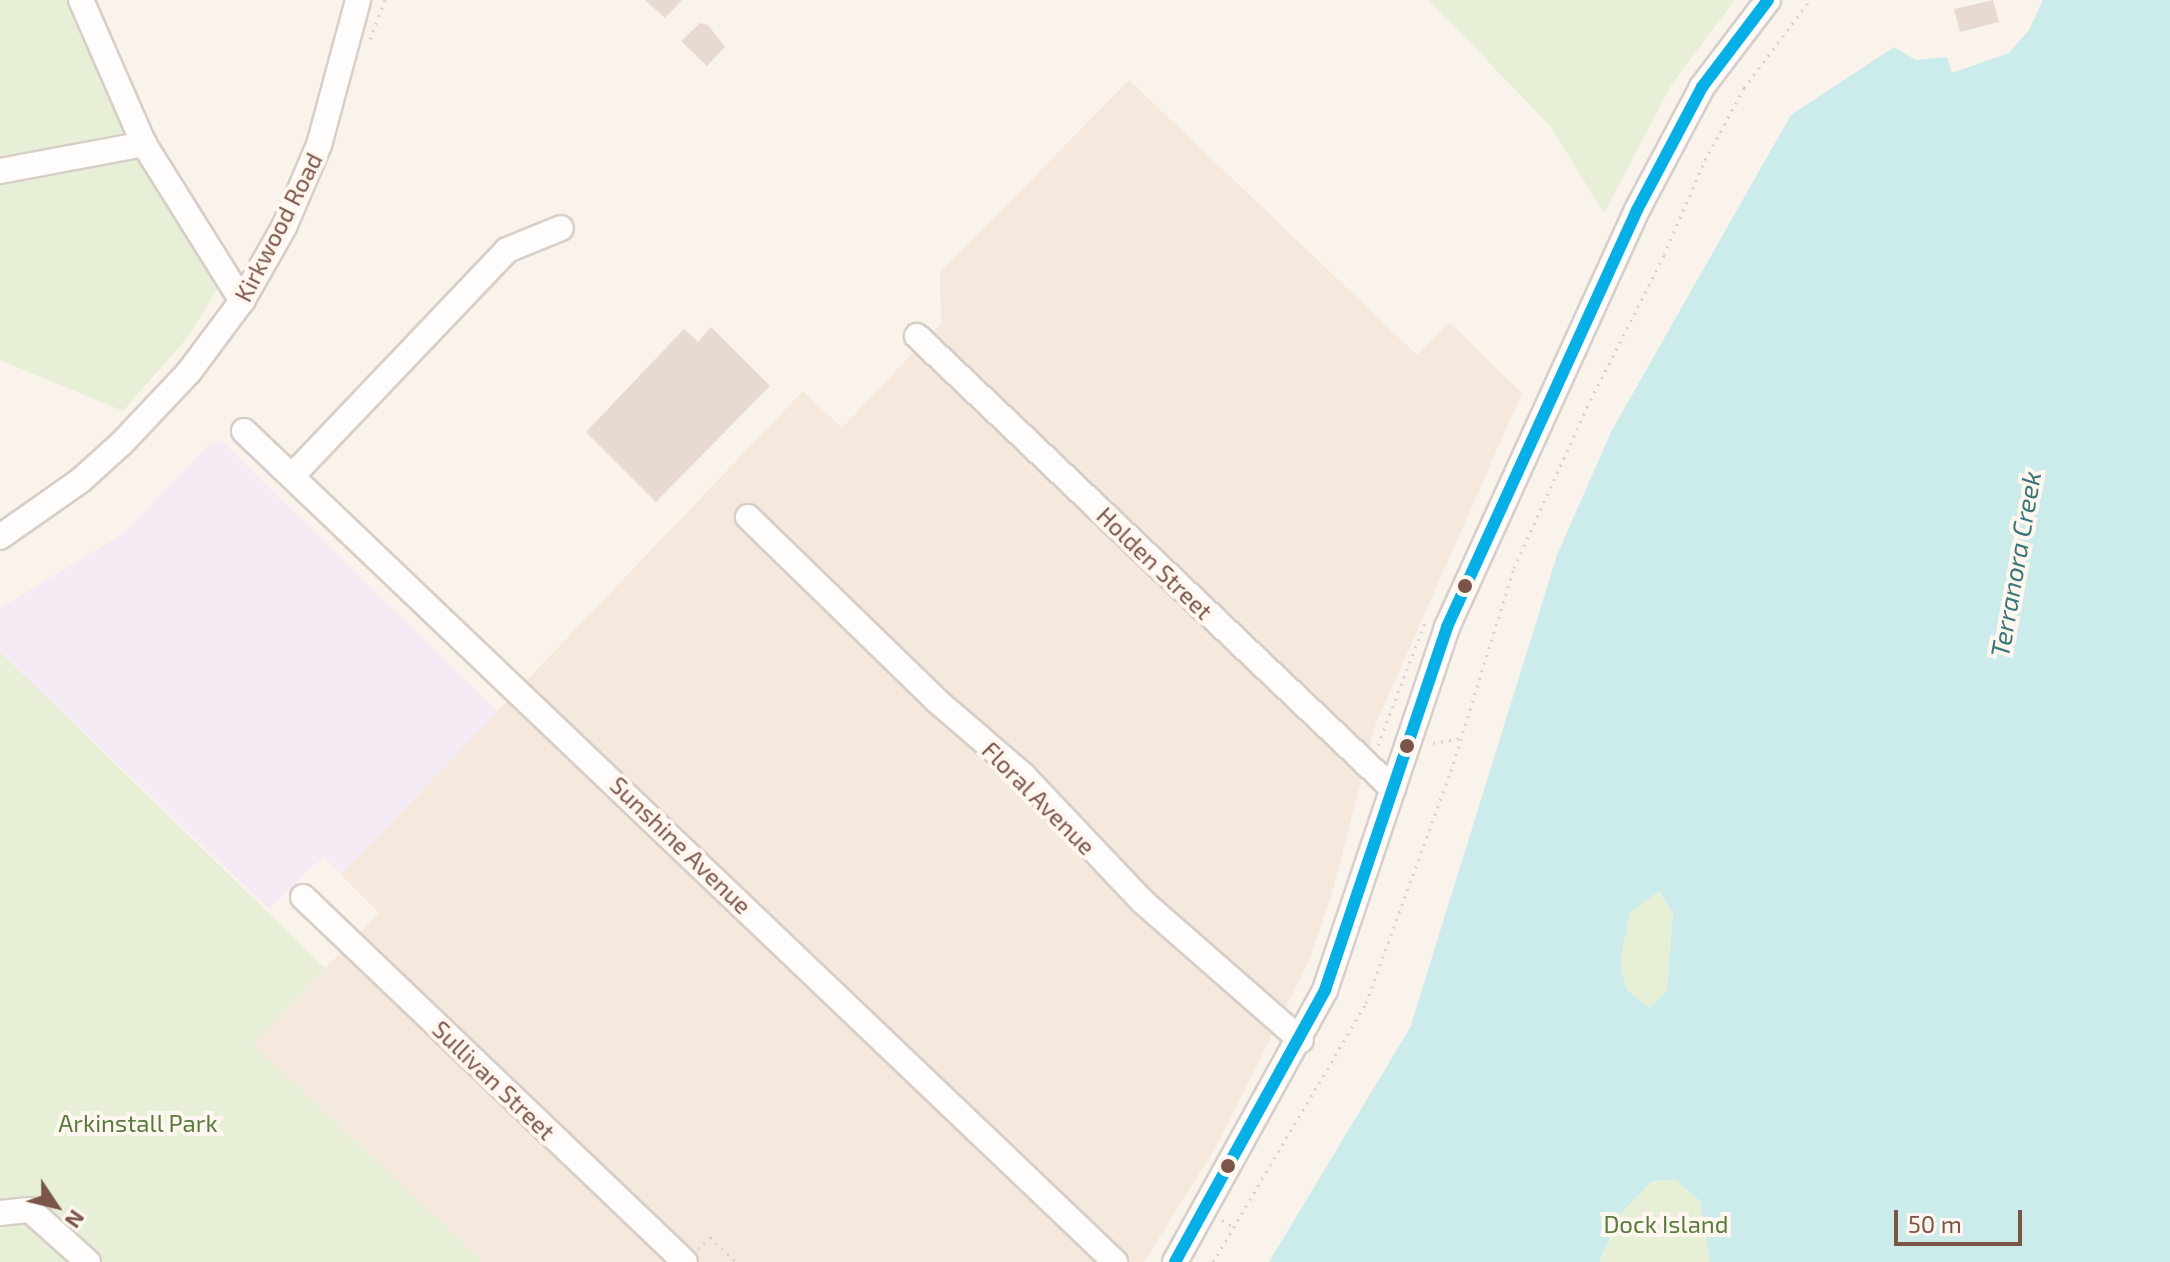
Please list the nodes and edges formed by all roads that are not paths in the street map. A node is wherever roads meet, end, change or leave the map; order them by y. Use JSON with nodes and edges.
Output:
{"nodes":[{"id":1,"x":81,"y":0,"type":"edge"},
{"id":2,"x":1768,"y":0,"type":"edge"},
{"id":3,"x":358,"y":3,"type":"edge"},
{"id":4,"x":144,"y":144,"type":"junction"},
{"id":5,"x":0,"y":171,"type":"edge"},
{"id":6,"x":561,"y":228,"type":"dead end"},
{"id":7,"x":242,"y":301,"type":"junction"},
{"id":8,"x":917,"y":336,"type":"dead end"},
{"id":9,"x":244,"y":431,"type":"dead end"},
{"id":10,"x":292,"y":476,"type":"junction"},
{"id":11,"x":748,"y":517,"type":"dead end"},
{"id":12,"x":0,"y":537,"type":"edge"},
{"id":13,"x":1393,"y":789,"type":"junction"},
{"id":14,"x":303,"y":897,"type":"dead end"},
{"id":15,"x":1301,"y":1040,"type":"junction"},
{"id":16,"x":0,"y":1213,"type":"edge"},
{"id":17,"x":88,"y":1262,"type":"edge"},
{"id":18,"x":685,"y":1262,"type":"edge"},
{"id":19,"x":1115,"y":1262,"type":"edge"},
{"id":20,"x":1175,"y":1262,"type":"edge"}],
"edges":[{"from":1,"to":4,"type":"street"},
{"from":2,"to":13,"type":"street"},
{"from":3,"to":7,"type":"street","name":"Kirkwood Road"},
{"from":4,"to":5,"type":"street"},
{"from":4,"to":7,"type":"street"},
{"from":6,"to":10,"type":"street"},
{"from":7,"to":12,"type":"street","name":"Kirkwood Road"},
{"from":8,"to":13,"type":"street","name":"Holden Street"},
{"from":9,"to":10,"type":"street","name":"Sunshine Avenue"},
{"from":10,"to":19,"type":"street","name":"Sunshine Avenue"},
{"from":11,"to":15,"type":"street","name":"Floral Avenue"},
{"from":13,"to":15,"type":"street"},
{"from":14,"to":18,"type":"street","name":"Sullivan Street"},
{"from":15,"to":20,"type":"street"},
{"from":16,"to":17,"type":"street"}]}
